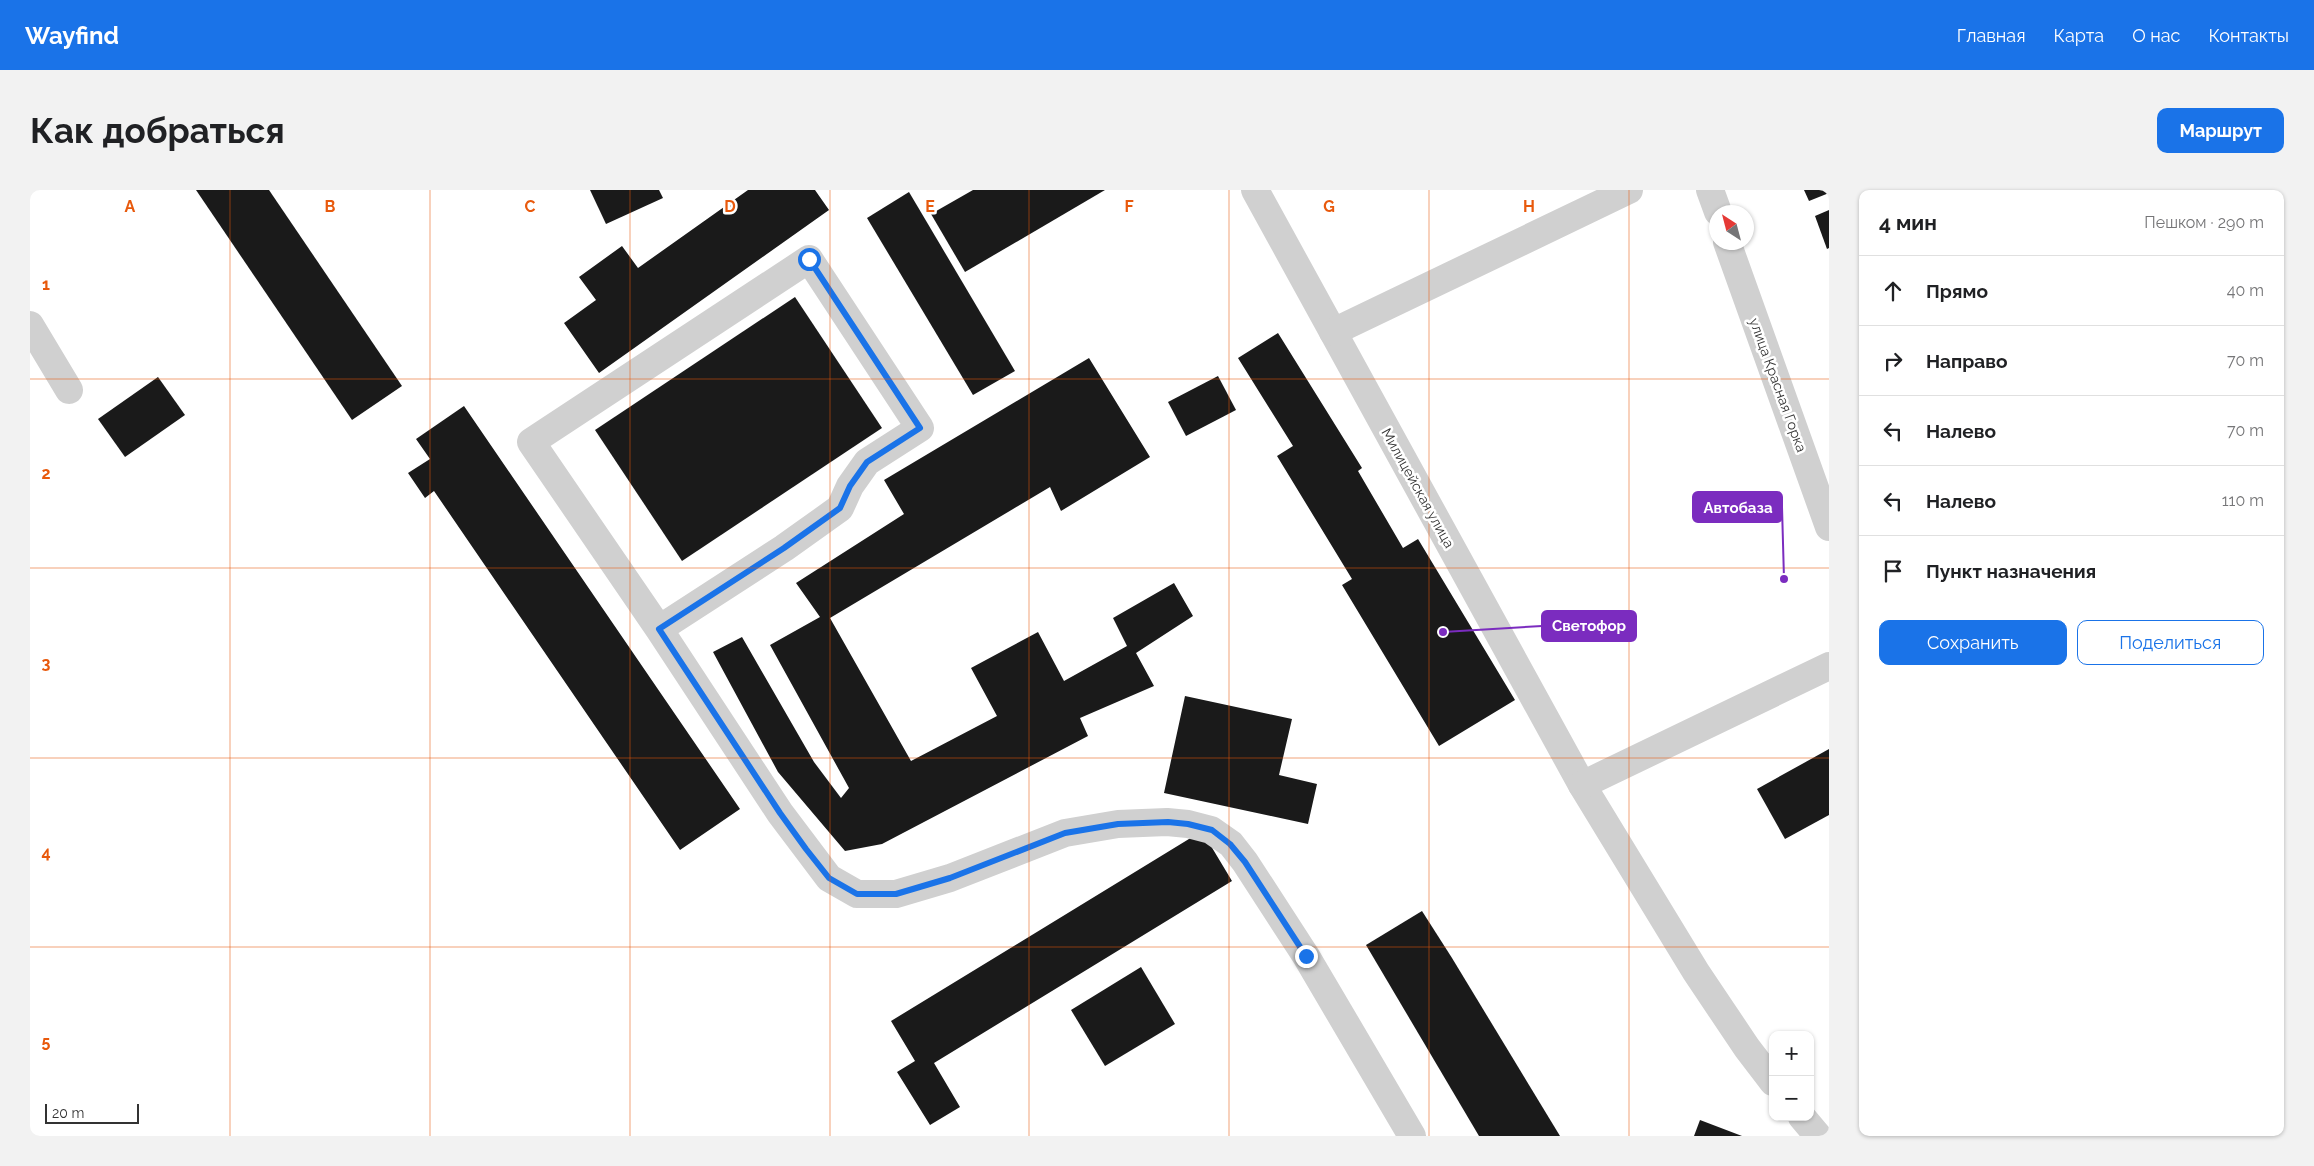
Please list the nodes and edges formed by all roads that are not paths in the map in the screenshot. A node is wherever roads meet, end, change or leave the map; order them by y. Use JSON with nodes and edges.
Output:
{"nodes":[{"id":1,"x":1255,"y":190,"type":"edge"},
{"id":2,"x":1629,"y":190,"type":"edge"},
{"id":3,"x":1710,"y":190,"type":"edge"},
{"id":4,"x":1715,"y":205,"type":"edge"},
{"id":5,"x":1730,"y":250,"type":"edge"},
{"id":6,"x":30,"y":325,"type":"edge"},
{"id":7,"x":1333,"y":332,"type":"junction"},
{"id":8,"x":69,"y":390,"type":"dead end"},
{"id":9,"x":1829,"y":527,"type":"edge"},
{"id":10,"x":659,"y":629,"type":"junction"},
{"id":11,"x":1829,"y":666,"type":"edge"},
{"id":12,"x":1582,"y":785,"type":"junction"},
{"id":13,"x":1769,"y":1076,"type":"edge"},
{"id":14,"x":1805,"y":1121,"type":"edge"},
{"id":15,"x":1412,"y":1136,"type":"edge"},
{"id":16,"x":1818,"y":1136,"type":"edge"}],
"edges":[{"from":1,"to":7,"type":"street","name":"Милицейская улица"},
{"from":2,"to":7,"type":"street"},
{"from":3,"to":4,"type":"street"},
{"from":5,"to":9,"type":"street","name":"улица Красная Горка"},
{"from":6,"to":8,"type":"street"},
{"from":7,"to":12,"type":"street","name":"Милицейская улица"},
{"from":10,"to":10,"type":"street"},
{"from":10,"to":15,"type":"street"},
{"from":11,"to":12,"type":"street"},
{"from":12,"to":13,"type":"street","name":"Милицейская улица"},
{"from":14,"to":16,"type":"street"}]}
